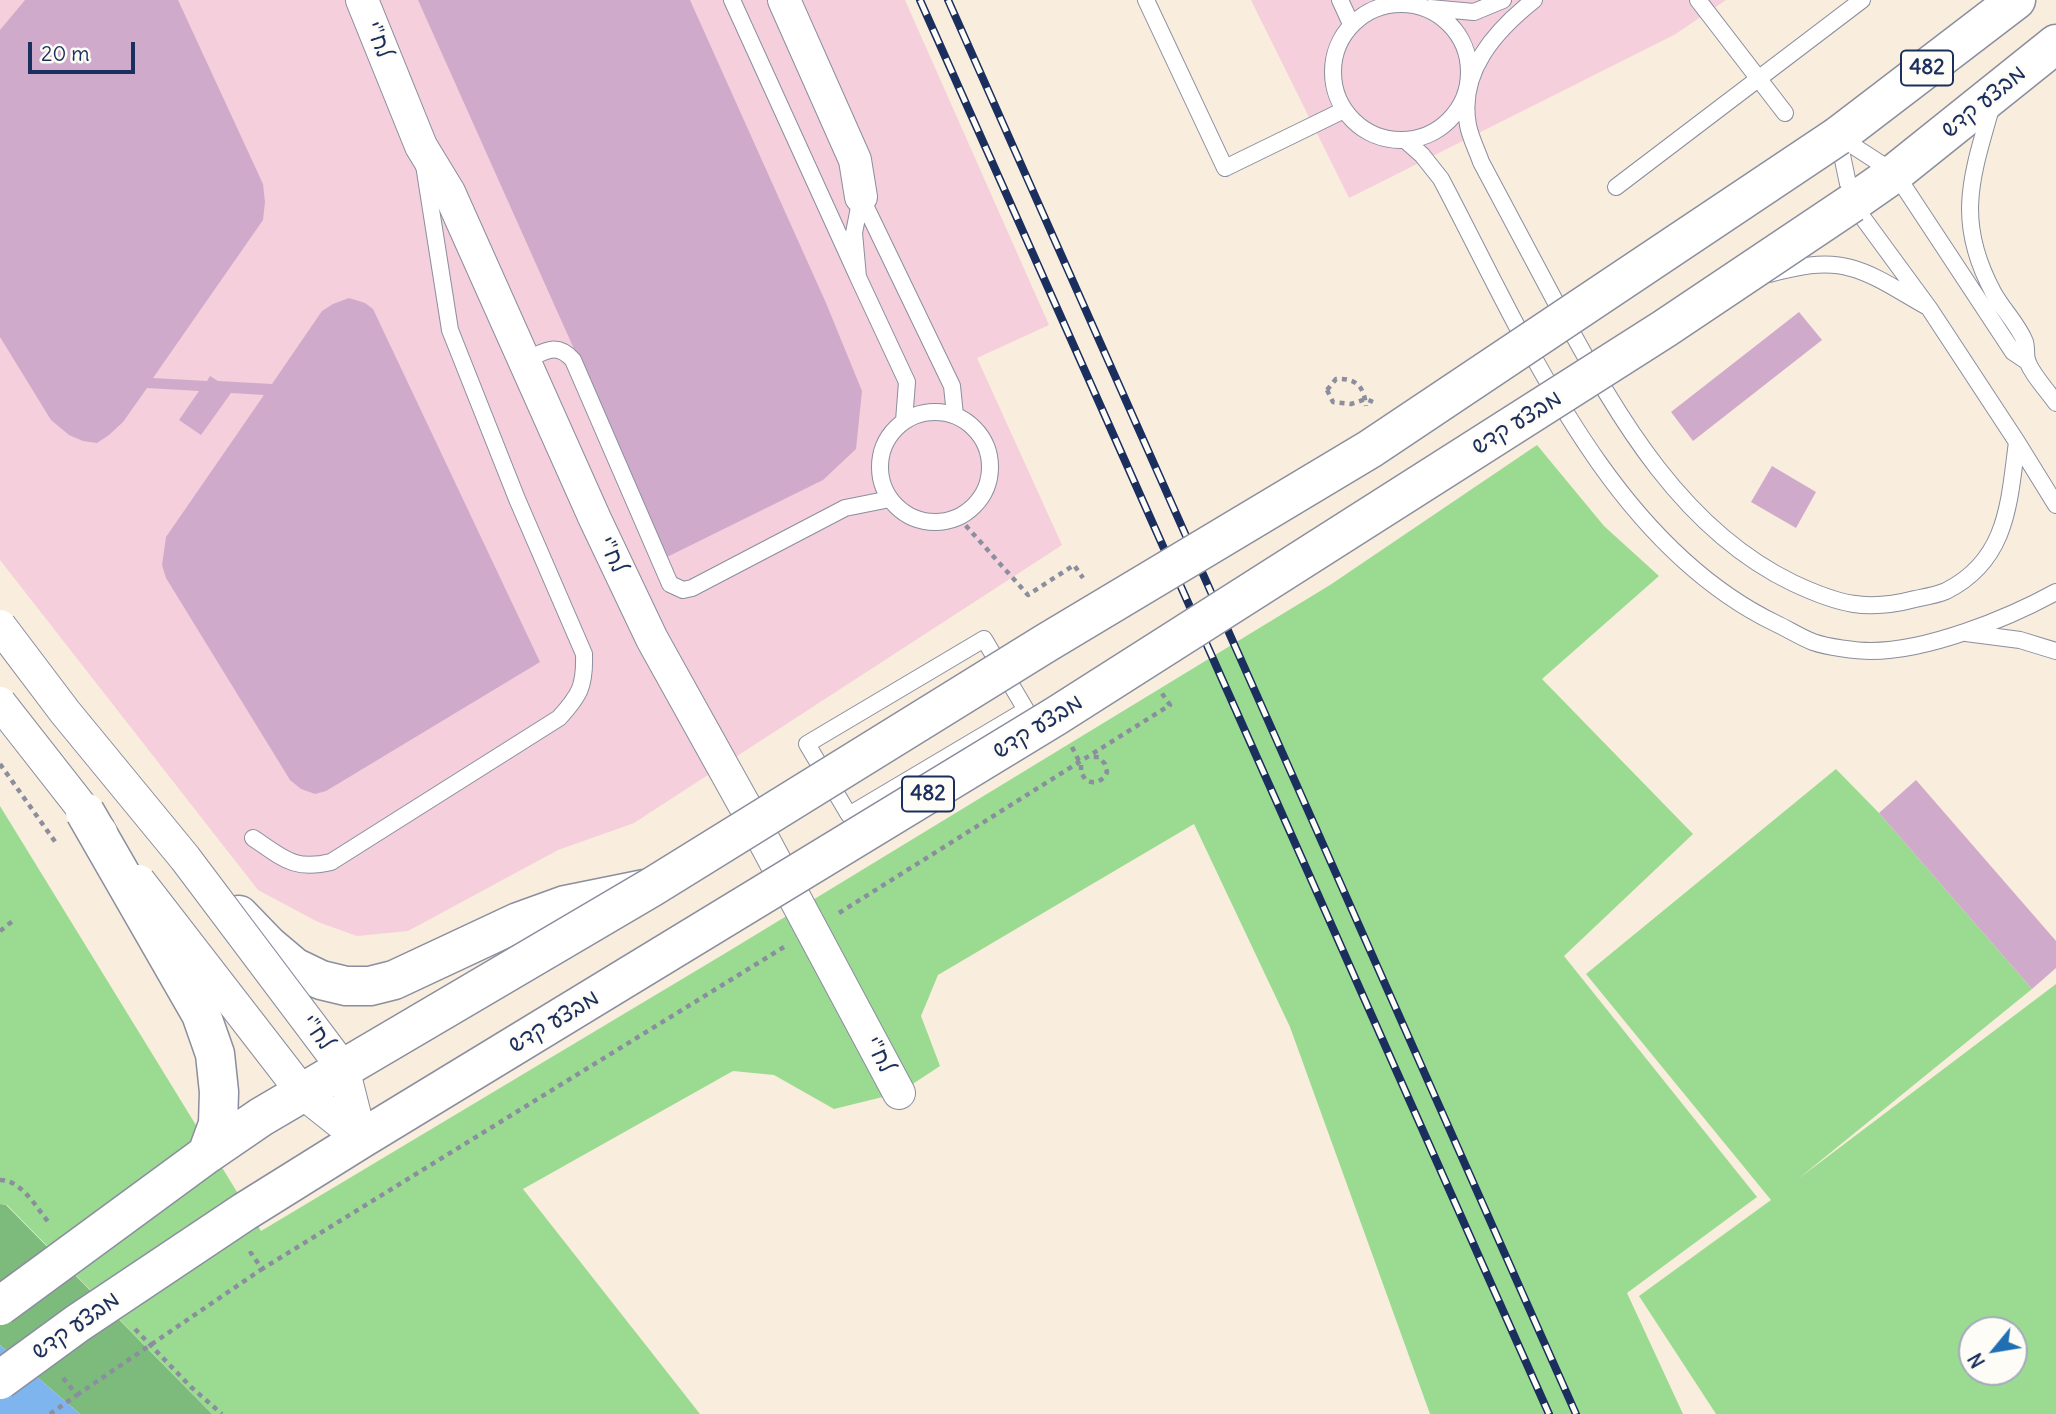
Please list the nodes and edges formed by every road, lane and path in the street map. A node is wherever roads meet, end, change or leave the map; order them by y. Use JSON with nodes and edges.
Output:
{"nodes":[{"id":1,"x":362,"y":0,"type":"edge"},
{"id":2,"x":732,"y":0,"type":"edge"},
{"id":3,"x":783,"y":0,"type":"edge"},
{"id":4,"x":1146,"y":0,"type":"edge"},
{"id":5,"x":1340,"y":0,"type":"edge"},
{"id":6,"x":1503,"y":0,"type":"edge"},
{"id":7,"x":1534,"y":0,"type":"edge"},
{"id":8,"x":1698,"y":0,"type":"edge"},
{"id":9,"x":1862,"y":0,"type":"edge"},
{"id":10,"x":2016,"y":0,"type":"edge"},
{"id":11,"x":1424,"y":8,"type":"junction"},
{"id":12,"x":1351,"y":24,"type":"junction"},
{"id":13,"x":2056,"y":44,"type":"edge"},
{"id":14,"x":1758,"y":78,"type":"junction"},
{"id":15,"x":1468,"y":84,"type":"junction"},
{"id":16,"x":1996,"y":92,"type":"junction"},
{"id":17,"x":1344,"y":110,"type":"junction"},
{"id":18,"x":1785,"y":113,"type":"dead end"},
{"id":19,"x":1838,"y":136,"type":"junction"},
{"id":20,"x":1405,"y":140,"type":"junction"},
{"id":21,"x":421,"y":146,"type":"junction"},
{"id":22,"x":1895,"y":173,"type":"junction"},
{"id":23,"x":1616,"y":187,"type":"dead end"},
{"id":24,"x":861,"y":197,"type":"junction"},
{"id":25,"x":1852,"y":203,"type":"junction"},
{"id":26,"x":858,"y":277,"type":"junction"},
{"id":27,"x":1727,"y":286,"type":"junction"},
{"id":28,"x":1988,"y":298,"type":"junction"},
{"id":29,"x":1930,"y":308,"type":"junction"},
{"id":30,"x":524,"y":361,"type":"junction"},
{"id":31,"x":2056,"y":403,"type":"edge"},
{"id":32,"x":1379,"y":404,"type":"dead end"},
{"id":33,"x":955,"y":415,"type":"junction"},
{"id":34,"x":904,"y":421,"type":"junction"},
{"id":35,"x":2017,"y":442,"type":"junction"},
{"id":36,"x":1370,"y":449,"type":"junction"},
{"id":37,"x":890,"y":499,"type":"junction"},
{"id":38,"x":2056,"y":505,"type":"edge"},
{"id":39,"x":959,"y":518,"type":"junction"},
{"id":40,"x":1074,"y":565,"type":"dead end"},
{"id":41,"x":2056,"y":592,"type":"edge"},
{"id":42,"x":0,"y":626,"type":"edge"},
{"id":43,"x":1964,"y":633,"type":"junction"},
{"id":44,"x":2056,"y":651,"type":"edge"},
{"id":45,"x":0,"y":703,"type":"edge"},
{"id":46,"x":1086,"y":758,"type":"dead end"},
{"id":47,"x":1081,"y":765,"type":"dead end"},
{"id":48,"x":835,"y":790,"type":"junction"},
{"id":49,"x":86,"y":812,"type":"junction"},
{"id":50,"x":761,"y":835,"type":"junction"},
{"id":51,"x":253,"y":838,"type":"dead end"},
{"id":52,"x":185,"y":858,"type":"junction"},
{"id":53,"x":652,"y":887,"type":"junction"},
{"id":54,"x":15,"y":920,"type":"dead end"},
{"id":55,"x":812,"y":930,"type":"junction"},
{"id":56,"x":0,"y":932,"type":"edge"},
{"id":57,"x":343,"y":1068,"type":"junction"},
{"id":58,"x":303,"y":1093,"type":"junction"},
{"id":59,"x":899,"y":1093,"type":"dead end"},
{"id":60,"x":361,"y":1139,"type":"junction"},
{"id":61,"x":207,"y":1154,"type":"junction"},
{"id":62,"x":0,"y":1306,"type":"edge"},
{"id":63,"x":0,"y":1380,"type":"edge"},
{"id":64,"x":50,"y":1414,"type":"edge"}],
"edges":[{"from":1,"to":21,"type":"street","name":"לח\"י"},
{"from":2,"to":26,"type":"lane"},
{"from":3,"to":24,"type":"street"},
{"from":4,"to":17,"type":"lane"},
{"from":5,"to":12,"type":"lane"},
{"from":6,"to":11,"type":"lane"},
{"from":7,"to":15,"type":"lane"},
{"from":8,"to":14,"type":"lane"},
{"from":9,"to":14,"type":"lane"},
{"from":10,"to":19,"type":"main road","number":"482"},
{"from":11,"to":12,"type":"lane"},
{"from":11,"to":15,"type":"lane"},
{"from":12,"to":17,"type":"lane"},
{"from":13,"to":16,"type":"main road","name":"מבצע קדש","number":"482"},
{"from":14,"to":18,"type":"lane"},
{"from":14,"to":23,"type":"lane"},
{"from":15,"to":20,"type":"lane"},
{"from":15,"to":35,"type":"lane"},
{"from":16,"to":22,"type":"main road","name":"מבצע קדש","number":"482"},
{"from":16,"to":28,"type":"lane"},
{"from":17,"to":20,"type":"lane"},
{"from":19,"to":22,"type":"lane"},
{"from":19,"to":25,"type":"lane"},
{"from":19,"to":36,"type":"main road","number":"482","bridge":true},
{"from":20,"to":43,"type":"lane"},
{"from":21,"to":30,"type":"street","name":"לח\"י"},
{"from":21,"to":51,"type":"lane"},
{"from":22,"to":25,"type":"main road","name":"מבצע קדש","number":"482"},
{"from":22,"to":28,"type":"lane"},
{"from":24,"to":26,"type":"lane"},
{"from":24,"to":33,"type":"lane"},
{"from":25,"to":27,"type":"main road","name":"מבצע קדש","number":"482","bridge":true},
{"from":25,"to":29,"type":"lane"},
{"from":26,"to":34,"type":"lane"},
{"from":27,"to":29,"type":"lane","bridge":true},
{"from":27,"to":60,"type":"main road","name":"מבצע קדש","number":"482","bridge":true},
{"from":28,"to":31,"type":"lane"},
{"from":29,"to":35,"type":"lane"},
{"from":30,"to":37,"type":"lane"},
{"from":30,"to":50,"type":"street","name":"לח\"י"},
{"from":32,"to":36,"type":"path","bridge":true},
{"from":33,"to":34,"type":"lane"},
{"from":33,"to":39,"type":"lane"},
{"from":34,"to":37,"type":"lane"},
{"from":35,"to":38,"type":"lane"},
{"from":36,"to":53,"type":"main road","number":"482","bridge":true},
{"from":37,"to":39,"type":"lane"},
{"from":39,"to":40,"type":"path"},
{"from":41,"to":43,"type":"lane"},
{"from":42,"to":52,"type":"street","name":"לח\"י","bridge":true},
{"from":43,"to":44,"type":"lane"},
{"from":45,"to":49,"type":"street","name":"לח\"י","bridge":true},
{"from":46,"to":47,"type":"path"},
{"from":48,"to":48,"type":"lane"},
{"from":48,"to":50,"type":"lane"},
{"from":49,"to":58,"type":"street","name":"לח\"י","bridge":true},
{"from":49,"to":61,"type":"main road","bridge":true},
{"from":50,"to":55,"type":"street","name":"לח\"י"},
{"from":52,"to":53,"type":"main road","bridge":true},
{"from":52,"to":57,"type":"street","name":"לח\"י","bridge":true},
{"from":53,"to":57,"type":"main road","number":"482","bridge":true},
{"from":54,"to":56,"type":"path"},
{"from":55,"to":59,"type":"street","name":"לח\"י"},
{"from":55,"to":64,"type":"path","bridge":true},
{"from":57,"to":58,"type":"main road","number":"482","bridge":true},
{"from":57,"to":60,"type":"street","name":"לח\"י","bridge":true},
{"from":58,"to":60,"type":"street","name":"לח\"י","bridge":true},
{"from":58,"to":61,"type":"main road","number":"482","bridge":true},
{"from":60,"to":63,"type":"main road","name":"מבצע קדש","number":"482","bridge":true},
{"from":61,"to":62,"type":"main road","number":"482","bridge":true}]}
